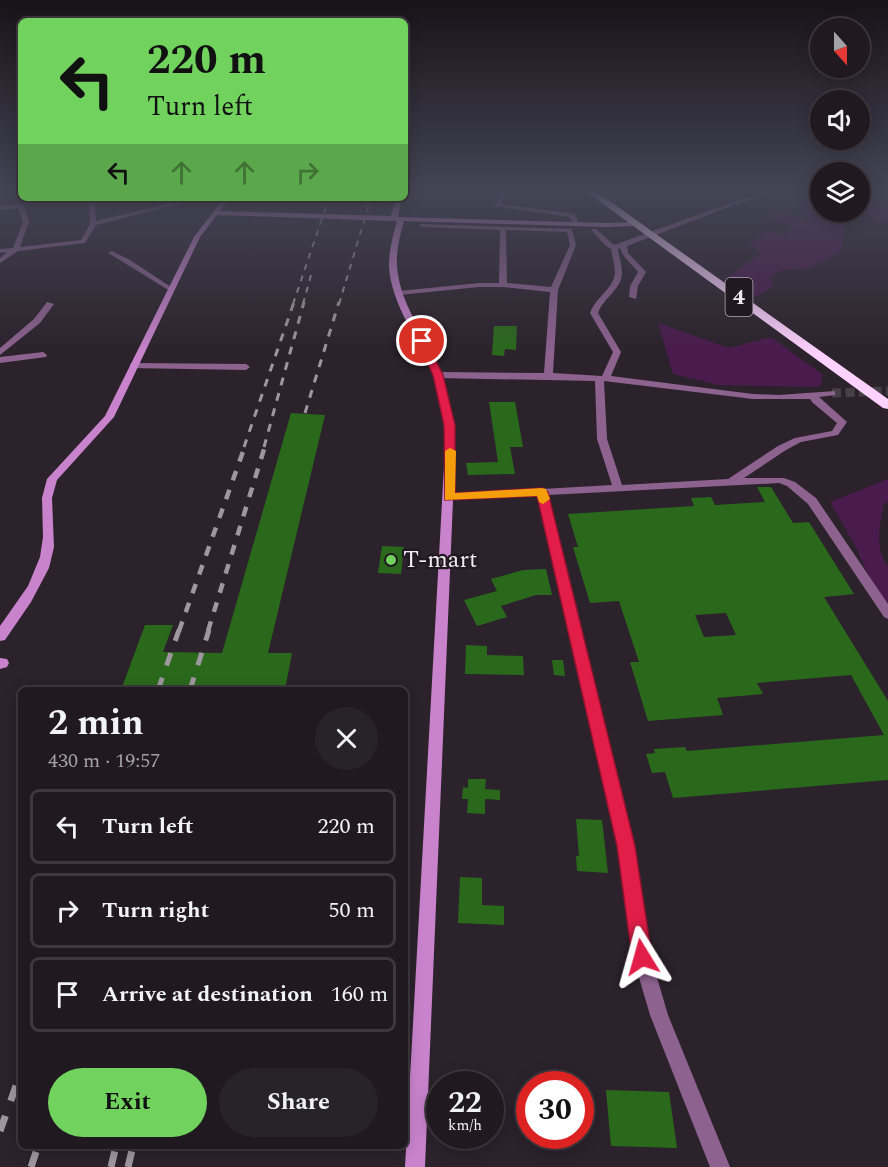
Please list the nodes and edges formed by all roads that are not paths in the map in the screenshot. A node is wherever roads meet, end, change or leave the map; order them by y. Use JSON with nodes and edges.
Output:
{"nodes":[{"id":1,"x":17,"y":244,"type":"edge"},
{"id":2,"x":62,"y":244,"type":"edge"},
{"id":3,"x":193,"y":244,"type":"edge"},
{"id":4,"x":395,"y":244,"type":"edge"},
{"id":5,"x":503,"y":244,"type":"edge"},
{"id":6,"x":573,"y":244,"type":"edge"},
{"id":7,"x":607,"y":244,"type":"edge"},
{"id":8,"x":622,"y":244,"type":"edge"},
{"id":9,"x":665,"y":244,"type":"edge"},
{"id":10,"x":618,"y":246,"type":"junction"},
{"id":11,"x":15,"y":250,"type":"junction"},
{"id":12,"x":0,"y":251,"type":"edge"},
{"id":13,"x":112,"y":253,"type":"dead end"},
{"id":14,"x":0,"y":261,"type":"edge"},
{"id":15,"x":503,"y":285,"type":"junction"},
{"id":16,"x":170,"y":289,"type":"junction"},
{"id":17,"x":554,"y":290,"type":"junction"},
{"id":18,"x":399,"y":293,"type":"junction"},
{"id":19,"x":633,"y":297,"type":"dead end"},
{"id":20,"x":50,"y":304,"type":"dead end"},
{"id":21,"x":0,"y":352,"type":"edge"},
{"id":22,"x":43,"y":355,"type":"dead end"},
{"id":23,"x":0,"y":360,"type":"edge"},
{"id":24,"x":133,"y":366,"type":"junction"},
{"id":25,"x":246,"y":367,"type":"dead end"},
{"id":26,"x":438,"y":375,"type":"junction"},
{"id":27,"x":548,"y":378,"type":"junction"},
{"id":28,"x":602,"y":379,"type":"junction"},
{"id":29,"x":832,"y":393,"type":"tunnel mouth"},
{"id":30,"x":814,"y":396,"type":"junction"},
{"id":31,"x":888,"y":405,"type":"edge"},
{"id":32,"x":729,"y":484,"type":"junction"},
{"id":33,"x":618,"y":488,"type":"junction"},
{"id":34,"x":542,"y":492,"type":"junction"},
{"id":35,"x":449,"y":497,"type":"junction"},
{"id":36,"x":888,"y":614,"type":"edge"},
{"id":37,"x":0,"y":636,"type":"edge"},
{"id":38,"x":416,"y":1167,"type":"edge"},
{"id":39,"x":720,"y":1167,"type":"edge"}],
"edges":[{"from":1,"to":11,"type":"street"},
{"from":2,"to":11,"type":"street"},
{"from":3,"to":16,"type":"street"},
{"from":4,"to":18,"type":"street"},
{"from":5,"to":15,"type":"street"},
{"from":6,"to":17,"type":"street"},
{"from":7,"to":10,"type":"street"},
{"from":8,"to":10,"type":"street"},
{"from":9,"to":31,"type":"highway","number":"4"},
{"from":10,"to":19,"type":"street"},
{"from":10,"to":28,"type":"street"},
{"from":11,"to":12,"type":"street"},
{"from":11,"to":14,"type":"street"},
{"from":13,"to":16,"type":"street"},
{"from":15,"to":17,"type":"street"},
{"from":15,"to":18,"type":"street"},
{"from":16,"to":24,"type":"street"},
{"from":17,"to":27,"type":"street"},
{"from":18,"to":26,"type":"street"},
{"from":20,"to":21,"type":"street"},
{"from":22,"to":23,"type":"street"},
{"from":24,"to":25,"type":"street"},
{"from":24,"to":37,"type":"street"},
{"from":26,"to":27,"type":"street"},
{"from":26,"to":35,"type":"street"},
{"from":27,"to":28,"type":"street"},
{"from":28,"to":30,"type":"street"},
{"from":28,"to":33,"type":"street"},
{"from":29,"to":30,"type":"street"},
{"from":30,"to":32,"type":"street"},
{"from":32,"to":33,"type":"street"},
{"from":32,"to":36,"type":"street"},
{"from":33,"to":34,"type":"street"},
{"from":34,"to":35,"type":"street"},
{"from":34,"to":39,"type":"street"},
{"from":35,"to":38,"type":"street"}]}
